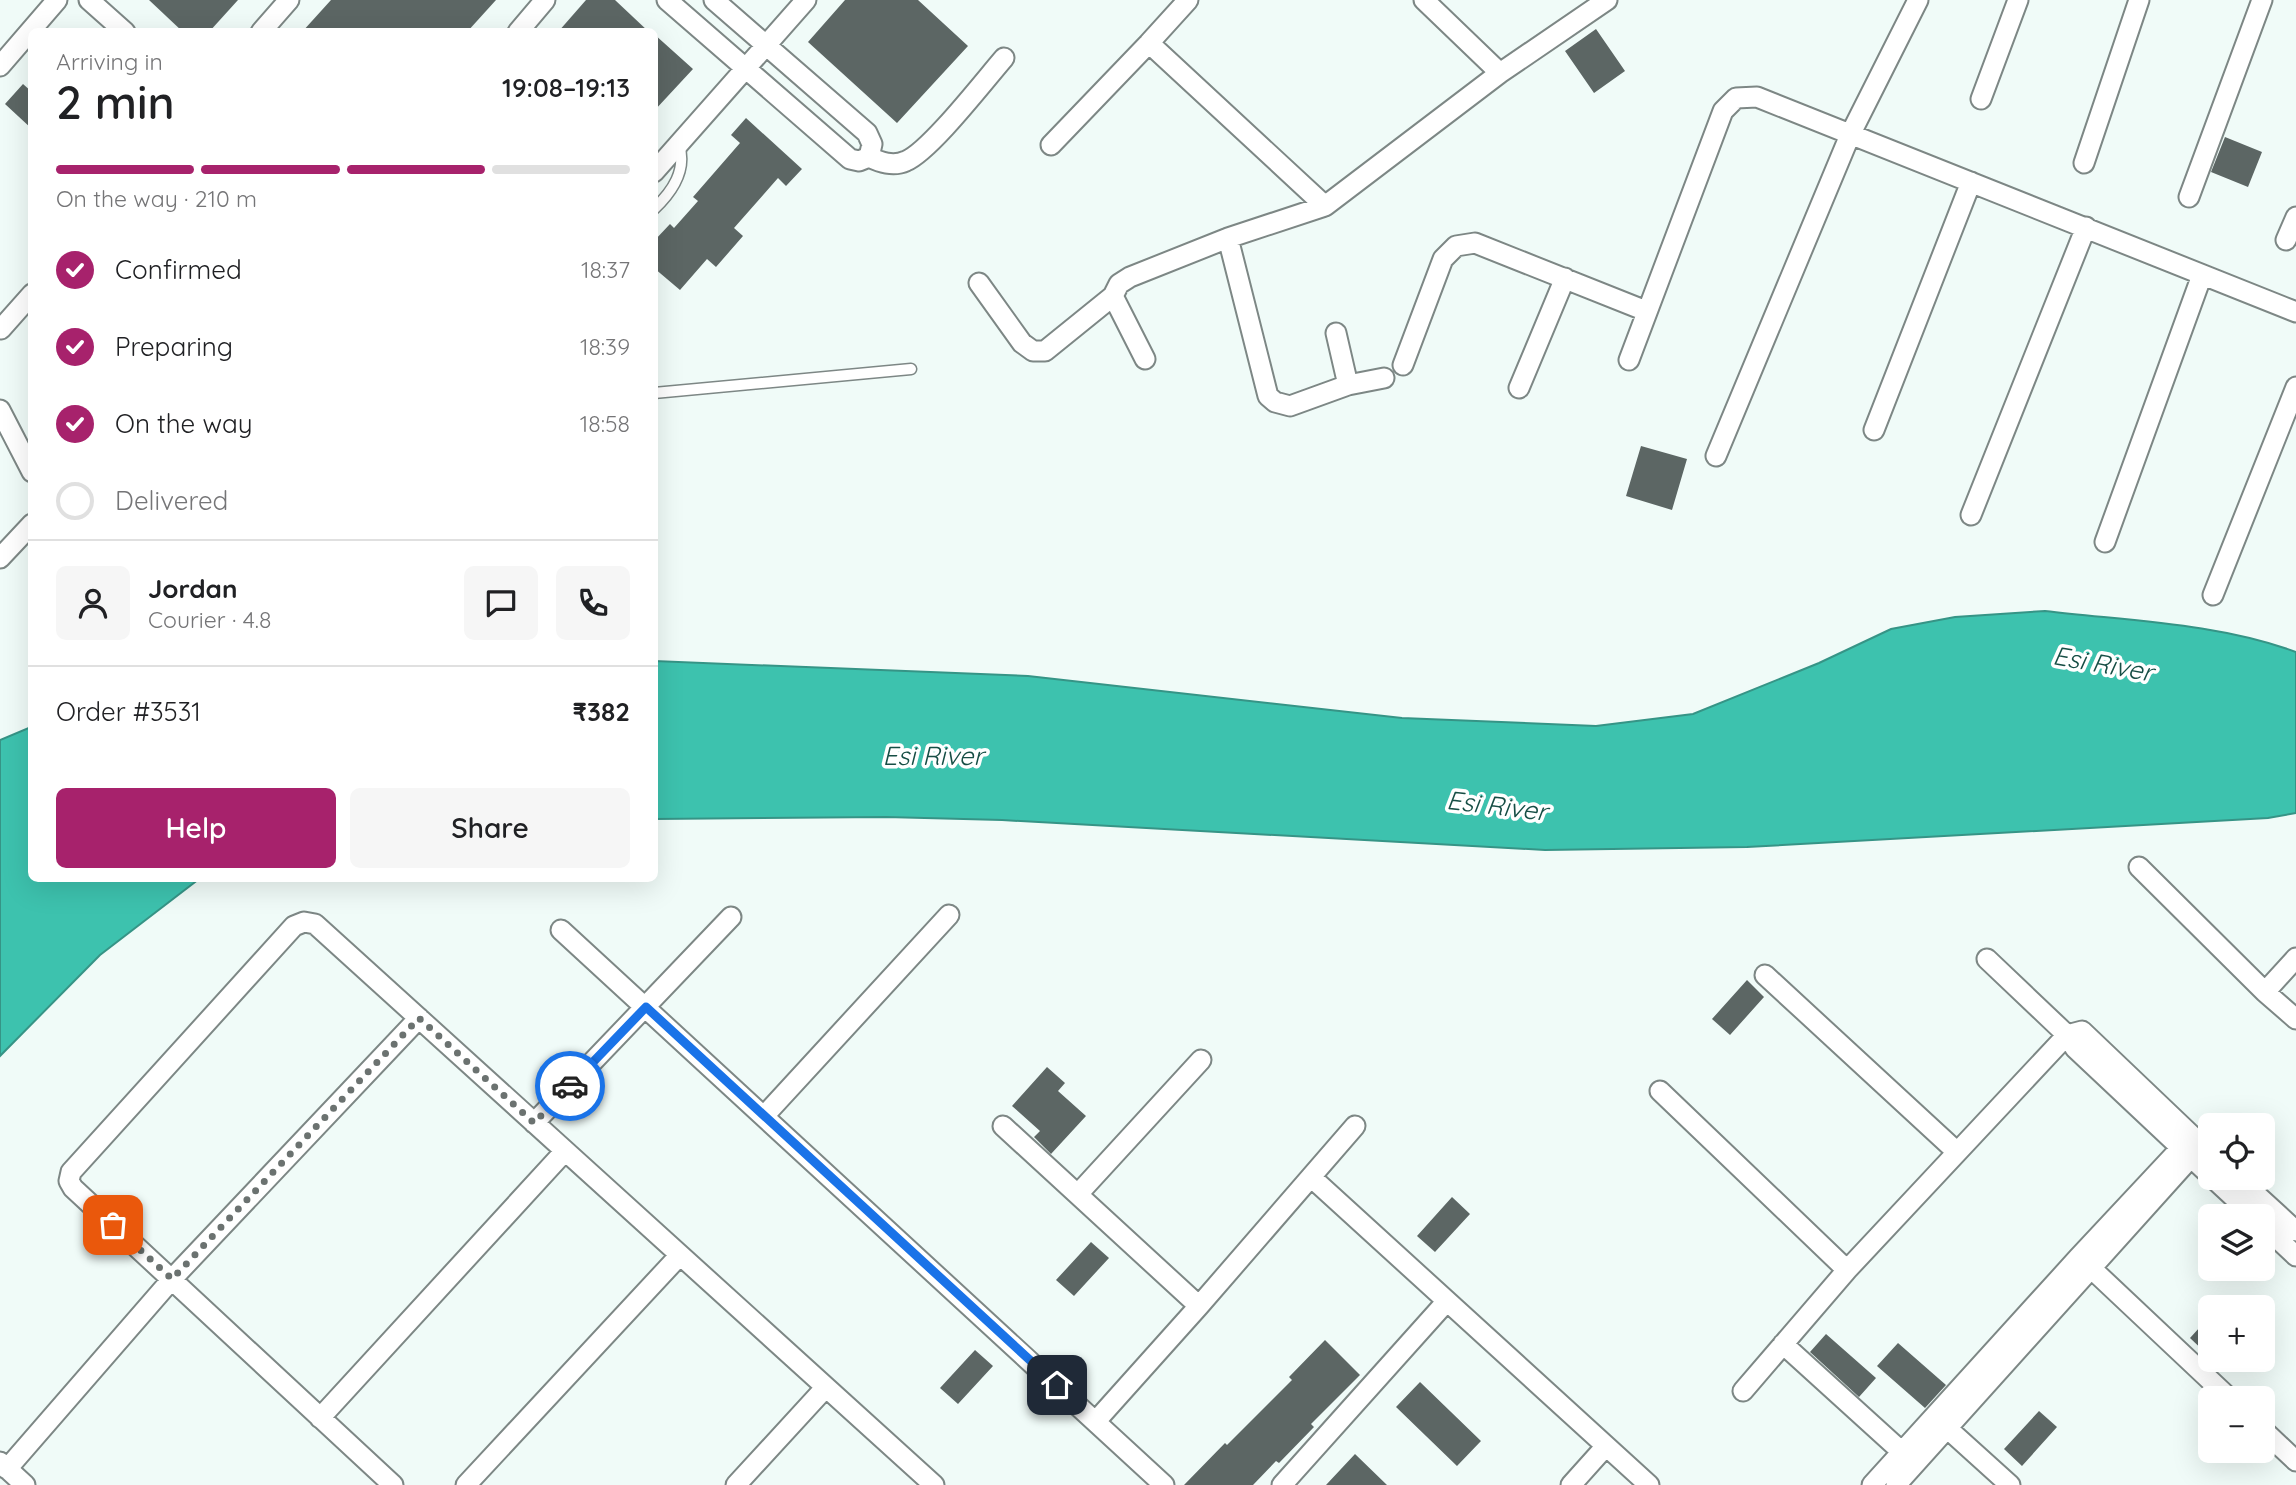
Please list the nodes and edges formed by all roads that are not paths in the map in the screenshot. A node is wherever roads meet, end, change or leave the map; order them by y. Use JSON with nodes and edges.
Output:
{"nodes":[{"id":1,"x":57,"y":0,"type":"edge"},
{"id":2,"x":89,"y":0,"type":"edge"},
{"id":3,"x":289,"y":0,"type":"edge"},
{"id":4,"x":545,"y":0,"type":"edge"},
{"id":5,"x":667,"y":0,"type":"edge"},
{"id":6,"x":714,"y":0,"type":"edge"},
{"id":7,"x":806,"y":0,"type":"edge"},
{"id":8,"x":1188,"y":0,"type":"edge"},
{"id":9,"x":1424,"y":0,"type":"edge"},
{"id":10,"x":1606,"y":0,"type":"edge"},
{"id":11,"x":1918,"y":0,"type":"edge"},
{"id":12,"x":2018,"y":0,"type":"edge"},
{"id":13,"x":2139,"y":0,"type":"edge"},
{"id":14,"x":2262,"y":0,"type":"edge"},
{"id":15,"x":33,"y":28,"type":"edge"},
{"id":16,"x":120,"y":28,"type":"edge"},
{"id":17,"x":264,"y":28,"type":"edge"},
{"id":18,"x":521,"y":28,"type":"edge"},
{"id":19,"x":28,"y":34,"type":"edge"},
{"id":20,"x":1149,"y":43,"type":"junction"},
{"id":21,"x":767,"y":46,"type":"junction"},
{"id":22,"x":1004,"y":58,"type":"dead end"},
{"id":23,"x":0,"y":66,"type":"edge"},
{"id":24,"x":746,"y":69,"type":"junction"},
{"id":25,"x":1500,"y":73,"type":"junction"},
{"id":26,"x":1981,"y":99,"type":"dead end"},
{"id":27,"x":1850,"y":135,"type":"junction"},
{"id":28,"x":679,"y":144,"type":"junction"},
{"id":29,"x":1051,"y":145,"type":"dead end"},
{"id":30,"x":869,"y":157,"type":"junction"},
{"id":31,"x":2084,"y":163,"type":"dead end"},
{"id":32,"x":658,"y":168,"type":"edge"},
{"id":33,"x":1971,"y":182,"type":"junction"},
{"id":34,"x":2189,"y":197,"type":"dead end"},
{"id":35,"x":658,"y":205,"type":"edge"},
{"id":36,"x":1325,"y":206,"type":"junction"},
{"id":37,"x":2296,"y":217,"type":"edge"},
{"id":38,"x":2086,"y":227,"type":"junction"},
{"id":39,"x":1228,"y":238,"type":"junction"},
{"id":40,"x":2286,"y":240,"type":"dead end"},
{"id":41,"x":2202,"y":275,"type":"junction"},
{"id":42,"x":1565,"y":278,"type":"junction"},
{"id":43,"x":979,"y":283,"type":"dead end"},
{"id":44,"x":1113,"y":296,"type":"junction"},
{"id":45,"x":28,"y":299,"type":"edge"},
{"id":46,"x":1646,"y":311,"type":"junction"},
{"id":47,"x":2296,"y":312,"type":"edge"},
{"id":48,"x":1,"y":329,"type":"edge"},
{"id":49,"x":1336,"y":333,"type":"dead end"},
{"id":50,"x":1144,"y":359,"type":"dead end"},
{"id":51,"x":1629,"y":360,"type":"dead end"},
{"id":52,"x":1403,"y":365,"type":"dead end"},
{"id":53,"x":911,"y":369,"type":"dead end"},
{"id":54,"x":1384,"y":378,"type":"dead end"},
{"id":55,"x":1348,"y":385,"type":"junction"},
{"id":56,"x":2296,"y":387,"type":"edge"},
{"id":57,"x":1519,"y":388,"type":"dead end"},
{"id":58,"x":658,"y":393,"type":"edge"},
{"id":59,"x":0,"y":410,"type":"edge"},
{"id":60,"x":1874,"y":430,"type":"dead end"},
{"id":61,"x":1716,"y":456,"type":"dead end"},
{"id":62,"x":28,"y":464,"type":"edge"},
{"id":63,"x":1971,"y":515,"type":"dead end"},
{"id":64,"x":28,"y":528,"type":"edge"},
{"id":65,"x":2105,"y":542,"type":"dead end"},
{"id":66,"x":0,"y":558,"type":"edge"},
{"id":67,"x":2213,"y":595,"type":"dead end"},
{"id":68,"x":2139,"y":867,"type":"dead end"},
{"id":69,"x":949,"y":915,"type":"dead end"},
{"id":70,"x":731,"y":917,"type":"dead end"},
{"id":71,"x":561,"y":930,"type":"dead end"},
{"id":72,"x":2296,"y":958,"type":"edge"},
{"id":73,"x":1987,"y":959,"type":"dead end"},
{"id":74,"x":1765,"y":975,"type":"dead end"},
{"id":75,"x":2265,"y":992,"type":"junction"},
{"id":76,"x":646,"y":1007,"type":"junction"},
{"id":77,"x":419,"y":1018,"type":"junction"},
{"id":78,"x":2296,"y":1019,"type":"edge"},
{"id":79,"x":2067,"y":1035,"type":"junction"},
{"id":80,"x":1200,"y":1060,"type":"dead end"},
{"id":81,"x":1660,"y":1091,"type":"dead end"},
{"id":82,"x":764,"y":1116,"type":"junction"},
{"id":83,"x":534,"y":1123,"type":"junction"},
{"id":84,"x":1003,"y":1126,"type":"dead end"},
{"id":85,"x":1356,"y":1126,"type":"dead end"},
{"id":86,"x":2195,"y":1147,"type":"edge"},
{"id":87,"x":565,"y":1151,"type":"junction"},
{"id":88,"x":1957,"y":1152,"type":"junction"},
{"id":89,"x":1311,"y":1177,"type":"junction"},
{"id":90,"x":2227,"y":1190,"type":"edge"},
{"id":91,"x":2251,"y":1190,"type":"edge"},
{"id":92,"x":1078,"y":1194,"type":"junction"},
{"id":93,"x":2241,"y":1204,"type":"edge"},
{"id":94,"x":2296,"y":1231,"type":"edge"},
{"id":95,"x":2275,"y":1236,"type":"edge"},
{"id":96,"x":680,"y":1255,"type":"junction"},
{"id":97,"x":2296,"y":1256,"type":"edge"},
{"id":98,"x":2092,"y":1269,"type":"junction"},
{"id":99,"x":1847,"y":1270,"type":"junction"},
{"id":100,"x":172,"y":1279,"type":"junction"},
{"id":101,"x":1447,"y":1301,"type":"junction"},
{"id":102,"x":1199,"y":1306,"type":"junction"},
{"id":103,"x":1783,"y":1344,"type":"junction"},
{"id":104,"x":2216,"y":1386,"type":"edge"},
{"id":105,"x":826,"y":1387,"type":"junction"},
{"id":106,"x":1743,"y":1391,"type":"dead end"},
{"id":107,"x":320,"y":1418,"type":"junction"},
{"id":108,"x":1096,"y":1421,"type":"junction"},
{"id":109,"x":1948,"y":1429,"type":"junction"},
{"id":110,"x":2275,"y":1441,"type":"edge"},
{"id":111,"x":1606,"y":1446,"type":"junction"},
{"id":112,"x":1902,"y":1452,"type":"junction"},
{"id":113,"x":2296,"y":1461,"type":"edge"},
{"id":114,"x":4,"y":1466,"type":"edge"},
{"id":115,"x":25,"y":1485,"type":"edge"},
{"id":116,"x":393,"y":1485,"type":"edge"},
{"id":117,"x":466,"y":1485,"type":"edge"},
{"id":118,"x":736,"y":1485,"type":"edge"},
{"id":119,"x":933,"y":1485,"type":"edge"},
{"id":120,"x":1164,"y":1485,"type":"edge"},
{"id":121,"x":1282,"y":1485,"type":"edge"},
{"id":122,"x":1571,"y":1485,"type":"edge"},
{"id":123,"x":1649,"y":1485,"type":"edge"},
{"id":124,"x":1872,"y":1485,"type":"edge"},
{"id":125,"x":1896,"y":1485,"type":"edge"},
{"id":126,"x":2010,"y":1485,"type":"edge"}],
"edges":[{"from":1,"to":15,"type":"street"},
{"from":2,"to":16,"type":"street"},
{"from":3,"to":17,"type":"street"},
{"from":4,"to":18,"type":"street"},
{"from":5,"to":24,"type":"street"},
{"from":6,"to":21,"type":"street"},
{"from":7,"to":21,"type":"street"},
{"from":8,"to":20,"type":"street"},
{"from":9,"to":25,"type":"street"},
{"from":10,"to":25,"type":"street"},
{"from":11,"to":27,"type":"street"},
{"from":12,"to":26,"type":"street"},
{"from":13,"to":31,"type":"street"},
{"from":14,"to":34,"type":"street"},
{"from":19,"to":23,"type":"street"},
{"from":20,"to":29,"type":"street"},
{"from":20,"to":36,"type":"street"},
{"from":21,"to":24,"type":"street"},
{"from":21,"to":30,"type":"street"},
{"from":22,"to":30,"type":"street"},
{"from":24,"to":28,"type":"street"},
{"from":24,"to":30,"type":"street"},
{"from":25,"to":36,"type":"street"},
{"from":27,"to":33,"type":"street"},
{"from":27,"to":46,"type":"street"},
{"from":27,"to":61,"type":"street"},
{"from":28,"to":32,"type":"street"},
{"from":28,"to":35,"type":"lane"},
{"from":33,"to":38,"type":"street"},
{"from":33,"to":60,"type":"street"},
{"from":36,"to":39,"type":"street"},
{"from":37,"to":40,"type":"street"},
{"from":38,"to":41,"type":"street"},
{"from":38,"to":63,"type":"street"},
{"from":39,"to":44,"type":"street"},
{"from":39,"to":55,"type":"street"},
{"from":41,"to":47,"type":"street"},
{"from":41,"to":65,"type":"street"},
{"from":42,"to":46,"type":"street"},
{"from":42,"to":52,"type":"street"},
{"from":42,"to":57,"type":"street"},
{"from":43,"to":44,"type":"street"},
{"from":44,"to":50,"type":"street"},
{"from":45,"to":48,"type":"street"},
{"from":46,"to":51,"type":"street"},
{"from":49,"to":55,"type":"street"},
{"from":53,"to":58,"type":"lane"},
{"from":54,"to":55,"type":"street"},
{"from":56,"to":67,"type":"street"},
{"from":59,"to":62,"type":"street"},
{"from":64,"to":66,"type":"street"},
{"from":68,"to":75,"type":"street"},
{"from":69,"to":82,"type":"street"},
{"from":70,"to":76,"type":"street"},
{"from":71,"to":76,"type":"street"},
{"from":72,"to":75,"type":"street"},
{"from":73,"to":79,"type":"street"},
{"from":74,"to":88,"type":"street"},
{"from":75,"to":78,"type":"street"},
{"from":76,"to":82,"type":"street"},
{"from":76,"to":83,"type":"street"},
{"from":77,"to":83,"type":"street"},
{"from":77,"to":100,"type":"street"},
{"from":77,"to":100,"type":"street"},
{"from":79,"to":86,"type":"street"},
{"from":79,"to":88,"type":"street"},
{"from":80,"to":92,"type":"street"},
{"from":81,"to":99,"type":"street"},
{"from":82,"to":108,"type":"street"},
{"from":83,"to":87,"type":"street"},
{"from":84,"to":92,"type":"street"},
{"from":85,"to":89,"type":"street"},
{"from":86,"to":98,"type":"street"},
{"from":86,"to":112,"type":"street"},
{"from":87,"to":96,"type":"street"},
{"from":87,"to":107,"type":"street"},
{"from":88,"to":99,"type":"street"},
{"from":89,"to":101,"type":"street"},
{"from":89,"to":102,"type":"street"},
{"from":90,"to":93,"type":"street"},
{"from":91,"to":94,"type":"street"},
{"from":92,"to":102,"type":"street"},
{"from":95,"to":97,"type":"street"},
{"from":96,"to":105,"type":"street"},
{"from":96,"to":117,"type":"street"},
{"from":98,"to":104,"type":"street"},
{"from":98,"to":109,"type":"street"},
{"from":99,"to":103,"type":"street"},
{"from":100,"to":107,"type":"street"},
{"from":100,"to":114,"type":"street"},
{"from":101,"to":111,"type":"street"},
{"from":101,"to":121,"type":"street"},
{"from":102,"to":108,"type":"street"},
{"from":103,"to":106,"type":"street"},
{"from":103,"to":112,"type":"street"},
{"from":105,"to":118,"type":"street"},
{"from":105,"to":119,"type":"street"},
{"from":107,"to":116,"type":"street"},
{"from":108,"to":120,"type":"street"},
{"from":109,"to":125,"type":"street"},
{"from":109,"to":126,"type":"street"},
{"from":110,"to":113,"type":"street"},
{"from":111,"to":122,"type":"street"},
{"from":111,"to":123,"type":"street"},
{"from":112,"to":124,"type":"street"},
{"from":114,"to":115,"type":"street"}]}
